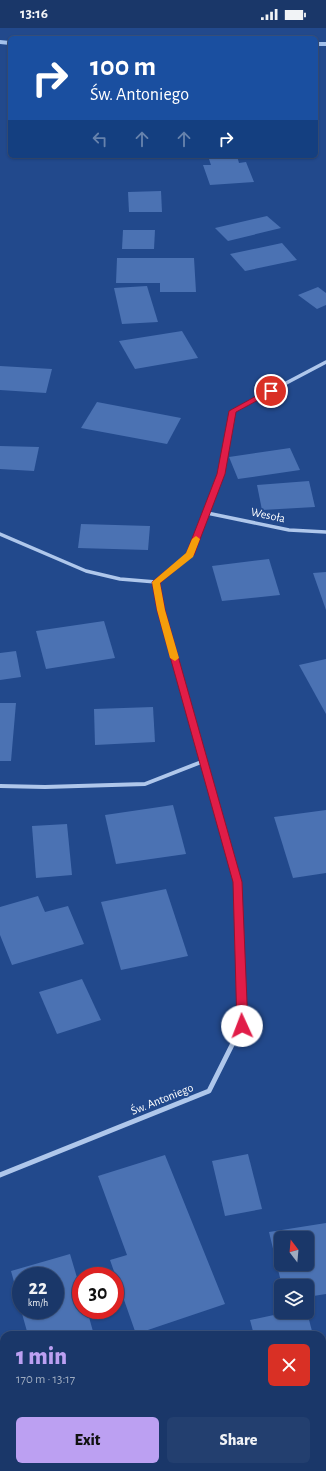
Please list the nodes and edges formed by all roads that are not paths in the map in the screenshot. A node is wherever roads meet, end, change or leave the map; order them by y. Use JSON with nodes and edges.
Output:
{"nodes":[{"id":1,"x":326,"y":362,"type":"edge"},
{"id":2,"x":206,"y":513,"type":"junction"},
{"id":3,"x":326,"y":532,"type":"edge"},
{"id":4,"x":0,"y":534,"type":"edge"},
{"id":5,"x":156,"y":582,"type":"junction"},
{"id":6,"x":204,"y":761,"type":"junction"},
{"id":7,"x":0,"y":786,"type":"edge"},
{"id":8,"x":0,"y":1174,"type":"edge"}],
"edges":[{"from":1,"to":2,"type":"street"},
{"from":2,"to":3,"type":"street","name":"Wesoła"},
{"from":2,"to":5,"type":"street"},
{"from":4,"to":5,"type":"street"},
{"from":5,"to":6,"type":"street","name":"Św. Antoniego"},
{"from":6,"to":7,"type":"street"},
{"from":6,"to":8,"type":"street","name":"Św. Antoniego"}]}
